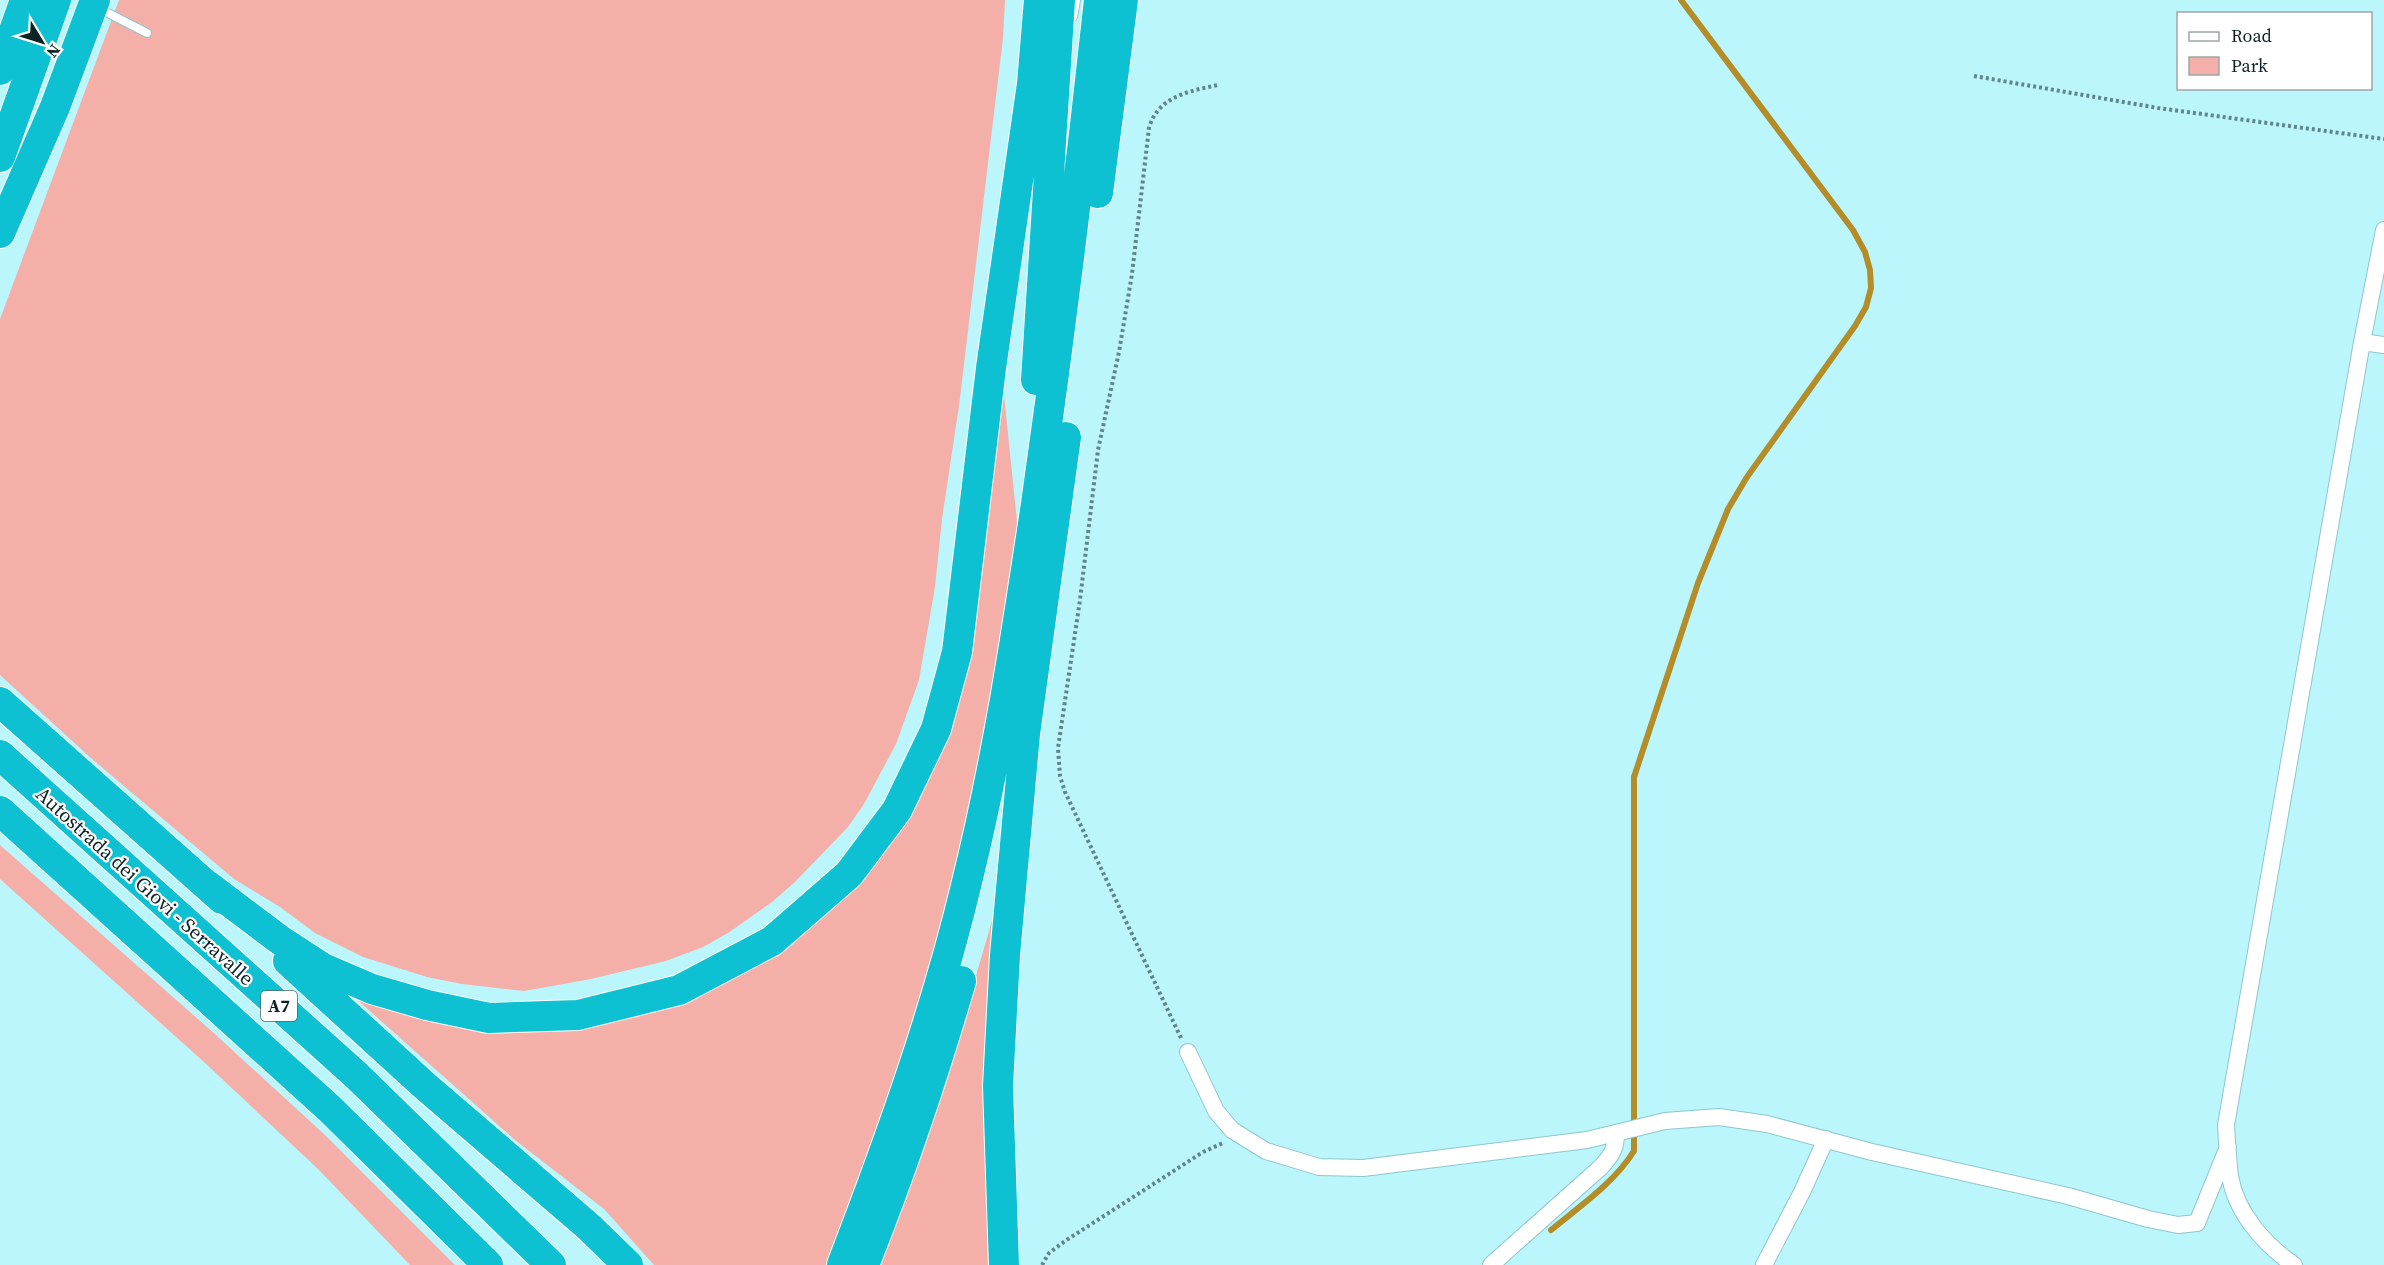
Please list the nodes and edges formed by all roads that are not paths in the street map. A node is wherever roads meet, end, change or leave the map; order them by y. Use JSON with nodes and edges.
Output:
{"nodes":[{"id":1,"x":25,"y":0,"type":"edge"},
{"id":2,"x":56,"y":0,"type":"edge"},
{"id":3,"x":1039,"y":0,"type":"edge"},
{"id":4,"x":1076,"y":0,"type":"edge"},
{"id":5,"x":1099,"y":0,"type":"edge"},
{"id":6,"x":102,"y":7,"type":"edge"},
{"id":7,"x":1126,"y":10,"type":"edge"},
{"id":8,"x":1066,"y":11,"type":"edge"},
{"id":9,"x":147,"y":33,"type":"dead end"},
{"id":10,"x":1066,"y":67,"type":"dead end"},
{"id":11,"x":0,"y":70,"type":"edge"},
{"id":12,"x":0,"y":158,"type":"edge"},
{"id":13,"x":1049,"y":179,"type":"junction"},
{"id":14,"x":2384,"y":230,"type":"edge"},
{"id":15,"x":0,"y":233,"type":"edge"},
{"id":16,"x":2362,"y":342,"type":"junction"},
{"id":17,"x":2384,"y":345,"type":"edge"},
{"id":18,"x":1029,"y":551,"type":"junction"},
{"id":19,"x":0,"y":702,"type":"edge"},
{"id":20,"x":1026,"y":735,"type":"junction"},
{"id":21,"x":0,"y":755,"type":"edge"},
{"id":22,"x":0,"y":811,"type":"edge"},
{"id":23,"x":207,"y":885,"type":"junction"},
{"id":24,"x":1188,"y":1052,"type":"road end"},
{"id":25,"x":1616,"y":1134,"type":"junction"},
{"id":26,"x":1826,"y":1139,"type":"junction"},
{"id":27,"x":2228,"y":1147,"type":"junction"},
{"id":28,"x":488,"y":1265,"type":"edge"},
{"id":29,"x":551,"y":1265,"type":"edge"},
{"id":30,"x":628,"y":1265,"type":"edge"},
{"id":31,"x":842,"y":1265,"type":"edge"},
{"id":32,"x":864,"y":1265,"type":"edge"},
{"id":33,"x":1004,"y":1265,"type":"edge"},
{"id":34,"x":1491,"y":1265,"type":"edge"},
{"id":35,"x":1764,"y":1265,"type":"edge"},
{"id":36,"x":2294,"y":1265,"type":"edge"}],
"edges":[{"from":1,"to":11,"type":"highway"},
{"from":2,"to":12,"type":"highway"},
{"from":3,"to":23,"type":"highway"},
{"from":4,"to":8,"type":"lane"},
{"from":5,"to":18,"type":"highway"},
{"from":6,"to":9,"type":"lane"},
{"from":6,"to":15,"type":"highway"},
{"from":7,"to":20,"type":"highway"},
{"from":8,"to":13,"type":"highway"},
{"from":10,"to":13,"type":"lane"},
{"from":13,"to":18,"type":"highway"},
{"from":14,"to":16,"type":"street"},
{"from":16,"to":17,"type":"street"},
{"from":16,"to":27,"type":"street"},
{"from":18,"to":31,"type":"highway"},
{"from":19,"to":23,"type":"highway"},
{"from":20,"to":32,"type":"highway"},
{"from":20,"to":33,"type":"highway"},
{"from":21,"to":29,"type":"highway","name":"Autostrada dei Giovi - Serravalle","number":"A7"},
{"from":22,"to":28,"type":"highway","name":"Autostrada dei Giovi - Serravalle","number":"A7"},
{"from":23,"to":30,"type":"highway"},
{"from":24,"to":25,"type":"street"},
{"from":25,"to":26,"type":"street"},
{"from":25,"to":34,"type":"street"},
{"from":26,"to":27,"type":"street"},
{"from":26,"to":35,"type":"street"},
{"from":27,"to":36,"type":"street"}]}
